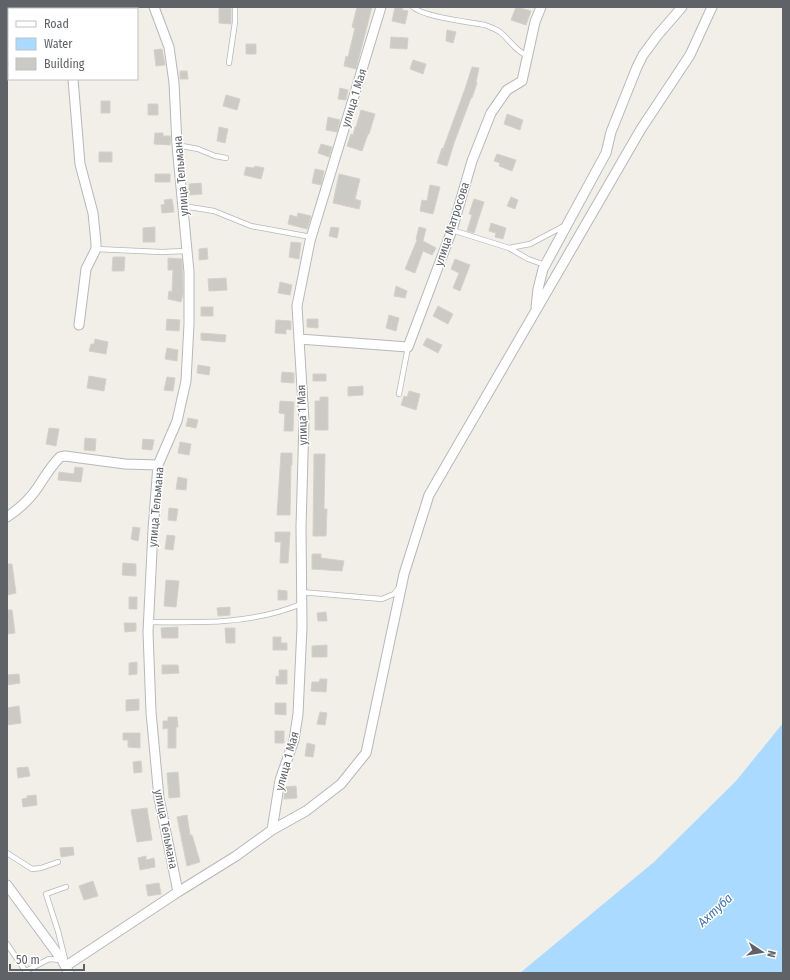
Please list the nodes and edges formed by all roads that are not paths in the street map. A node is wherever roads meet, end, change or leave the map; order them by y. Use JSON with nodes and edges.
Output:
{"nodes":[{"id":1,"x":154,"y":7,"type":"edge"},
{"id":2,"x":235,"y":7,"type":"edge"},
{"id":3,"x":381,"y":7,"type":"edge"},
{"id":4,"x":413,"y":7,"type":"edge"},
{"id":5,"x":541,"y":7,"type":"edge"},
{"id":6,"x":682,"y":7,"type":"edge"},
{"id":7,"x":712,"y":7,"type":"edge"},
{"id":8,"x":528,"y":56,"type":"junction"},
{"id":9,"x":229,"y":63,"type":"dead end"},
{"id":10,"x":74,"y":80,"type":"edge"},
{"id":11,"x":177,"y":145,"type":"junction"},
{"id":12,"x":226,"y":158,"type":"dead end"},
{"id":13,"x":183,"y":206,"type":"junction"},
{"id":14,"x":567,"y":224,"type":"junction"},
{"id":15,"x":452,"y":230,"type":"junction"},
{"id":16,"x":312,"y":238,"type":"junction"},
{"id":17,"x":509,"y":248,"type":"junction"},
{"id":18,"x":96,"y":249,"type":"junction"},
{"id":19,"x":188,"y":251,"type":"junction"},
{"id":20,"x":545,"y":265,"type":"junction"},
{"id":21,"x":536,"y":310,"type":"junction"},
{"id":22,"x":79,"y":325,"type":"dead end"},
{"id":23,"x":299,"y":339,"type":"junction"},
{"id":24,"x":408,"y":347,"type":"junction"},
{"id":25,"x":398,"y":394,"type":"dead end"},
{"id":26,"x":158,"y":465,"type":"junction"},
{"id":27,"x":7,"y":517,"type":"edge"},
{"id":28,"x":402,"y":585,"type":"junction"},
{"id":29,"x":301,"y":592,"type":"junction"},
{"id":30,"x":301,"y":604,"type":"junction"},
{"id":31,"x":148,"y":622,"type":"junction"},
{"id":32,"x":272,"y":830,"type":"junction"},
{"id":33,"x":7,"y":853,"type":"edge"},
{"id":34,"x":58,"y":862,"type":"dead end"},
{"id":35,"x":7,"y":885,"type":"edge"},
{"id":36,"x":66,"y":887,"type":"dead end"},
{"id":37,"x":178,"y":892,"type":"junction"},
{"id":38,"x":7,"y":944,"type":"edge"},
{"id":39,"x":54,"y":948,"type":"junction"},
{"id":40,"x":49,"y":959,"type":"junction"},
{"id":41,"x":66,"y":966,"type":"edge"},
{"id":42,"x":26,"y":972,"type":"edge"}],
"edges":[{"from":1,"to":11,"type":"street","name":"улица Тельмана"},
{"from":2,"to":9,"type":"lane"},
{"from":3,"to":16,"type":"street","name":"улица 1 Мая"},
{"from":4,"to":8,"type":"lane"},
{"from":5,"to":8,"type":"street","name":"улица Матросова"},
{"from":6,"to":14,"type":"street"},
{"from":7,"to":21,"type":"street"},
{"from":8,"to":15,"type":"street","name":"улица Матросова"},
{"from":10,"to":18,"type":"street"},
{"from":11,"to":12,"type":"lane"},
{"from":11,"to":13,"type":"street","name":"улица Тельмана"},
{"from":13,"to":16,"type":"lane"},
{"from":13,"to":19,"type":"street","name":"улица Тельмана"},
{"from":14,"to":17,"type":"lane"},
{"from":14,"to":20,"type":"street"},
{"from":15,"to":17,"type":"lane"},
{"from":15,"to":24,"type":"street","name":"улица Матросова"},
{"from":16,"to":23,"type":"street","name":"улица 1 Мая"},
{"from":17,"to":20,"type":"lane"},
{"from":18,"to":19,"type":"lane"},
{"from":18,"to":22,"type":"street"},
{"from":19,"to":26,"type":"street","name":"улица Тельмана"},
{"from":20,"to":21,"type":"street"},
{"from":21,"to":28,"type":"street"},
{"from":23,"to":24,"type":"street"},
{"from":23,"to":29,"type":"street","name":"улица 1 Мая"},
{"from":24,"to":25,"type":"lane"},
{"from":26,"to":27,"type":"street"},
{"from":26,"to":31,"type":"street","name":"улица Тельмана"},
{"from":28,"to":29,"type":"lane"},
{"from":28,"to":32,"type":"street"},
{"from":29,"to":30,"type":"street","name":"улица 1 Мая"},
{"from":30,"to":31,"type":"lane"},
{"from":30,"to":32,"type":"street","name":"улица 1 Мая"},
{"from":31,"to":37,"type":"street","name":"улица Тельмана"},
{"from":32,"to":37,"type":"street"},
{"from":33,"to":34,"type":"lane"},
{"from":35,"to":39,"type":"street"},
{"from":36,"to":41,"type":"lane"},
{"from":37,"to":41,"type":"street"},
{"from":38,"to":42,"type":"lane"},
{"from":39,"to":40,"type":"lane"},
{"from":39,"to":41,"type":"street"},
{"from":40,"to":41,"type":"lane"},
{"from":40,"to":42,"type":"lane"}]}
